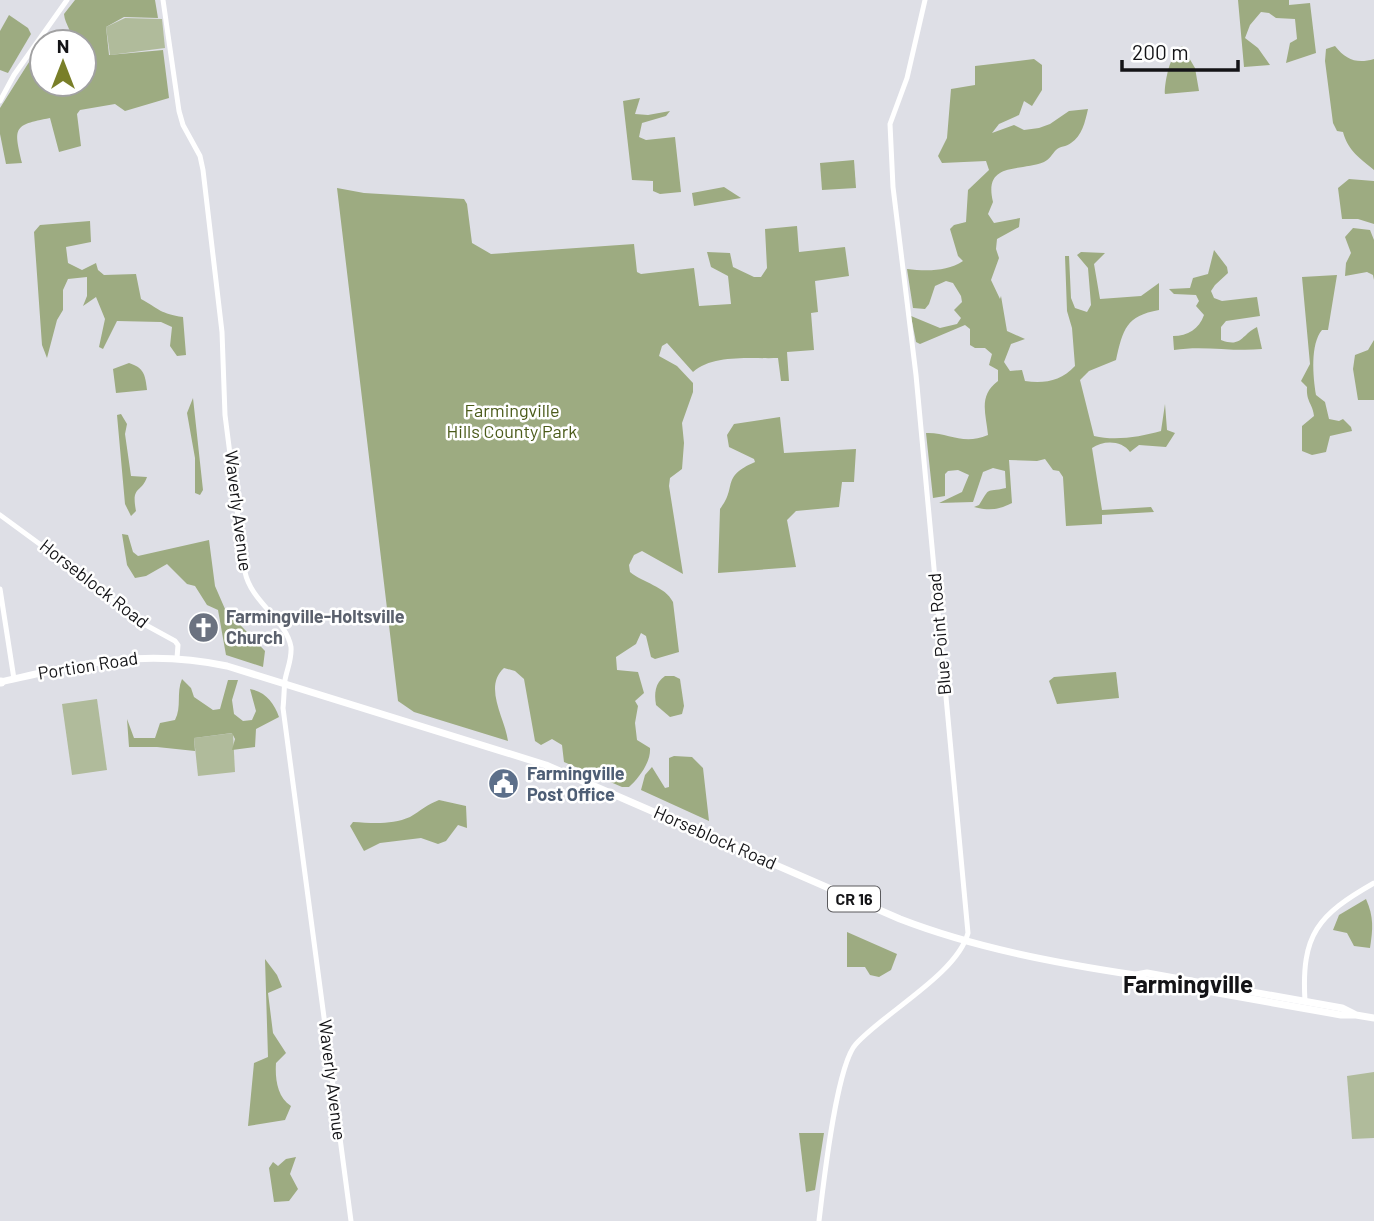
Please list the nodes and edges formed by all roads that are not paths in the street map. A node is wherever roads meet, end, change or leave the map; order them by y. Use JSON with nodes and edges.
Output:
{"nodes":[{"id":1,"x":67,"y":0,"type":"edge"},
{"id":2,"x":163,"y":0,"type":"edge"},
{"id":3,"x":925,"y":0,"type":"edge"},
{"id":4,"x":0,"y":101,"type":"edge"},
{"id":5,"x":0,"y":515,"type":"edge"},
{"id":6,"x":0,"y":589,"type":"edge"},
{"id":7,"x":177,"y":658,"type":"junction"},
{"id":8,"x":217,"y":664,"type":"joint"},
{"id":9,"x":14,"y":679,"type":"junction"},
{"id":10,"x":0,"y":682,"type":"edge"},
{"id":11,"x":285,"y":683,"type":"junction"},
{"id":12,"x":1374,"y":883,"type":"edge"},
{"id":13,"x":966,"y":940,"type":"junction"},
{"id":14,"x":1135,"y":975,"type":"junction"},
{"id":15,"x":1305,"y":1001,"type":"junction"},
{"id":16,"x":1356,"y":1015,"type":"junction"},
{"id":17,"x":1374,"y":1018,"type":"edge"},
{"id":18,"x":351,"y":1221,"type":"edge"},
{"id":19,"x":819,"y":1221,"type":"edge"}],
"edges":[{"from":1,"to":4,"type":"street"},
{"from":2,"to":11,"type":"street","name":"Waverly Avenue"},
{"from":3,"to":13,"type":"street","name":"Blue Point Road"},
{"from":5,"to":7,"type":"street","name":"Horseblock Road"},
{"from":6,"to":9,"type":"street"},
{"from":7,"to":8,"type":"main road","name":"Portion Road","number":"CR 16"},
{"from":7,"to":9,"type":"main road","name":"Portion Road","number":"CR 16"},
{"from":8,"to":11,"type":"main road","name":"Horseblock Road","number":"CR 16"},
{"from":9,"to":10,"type":"main road","name":"Portion Road","number":"CR 16"},
{"from":11,"to":13,"type":"main road","name":"Horseblock Road","number":"CR 16"},
{"from":11,"to":18,"type":"street","name":"Waverly Avenue"},
{"from":12,"to":15,"type":"street"},
{"from":13,"to":14,"type":"main road","name":"Horseblock Road","number":"CR 16"},
{"from":13,"to":19,"type":"street"},
{"from":14,"to":15,"type":"main road","name":"Horseblock Road","number":"CR 16"},
{"from":14,"to":16,"type":"main road","name":"Horseblock Road","number":"CR 16"},
{"from":15,"to":16,"type":"main road","name":"Horseblock Road","number":"CR 16"},
{"from":16,"to":17,"type":"main road","name":"Horseblock Road","number":"CR 16"}]}
